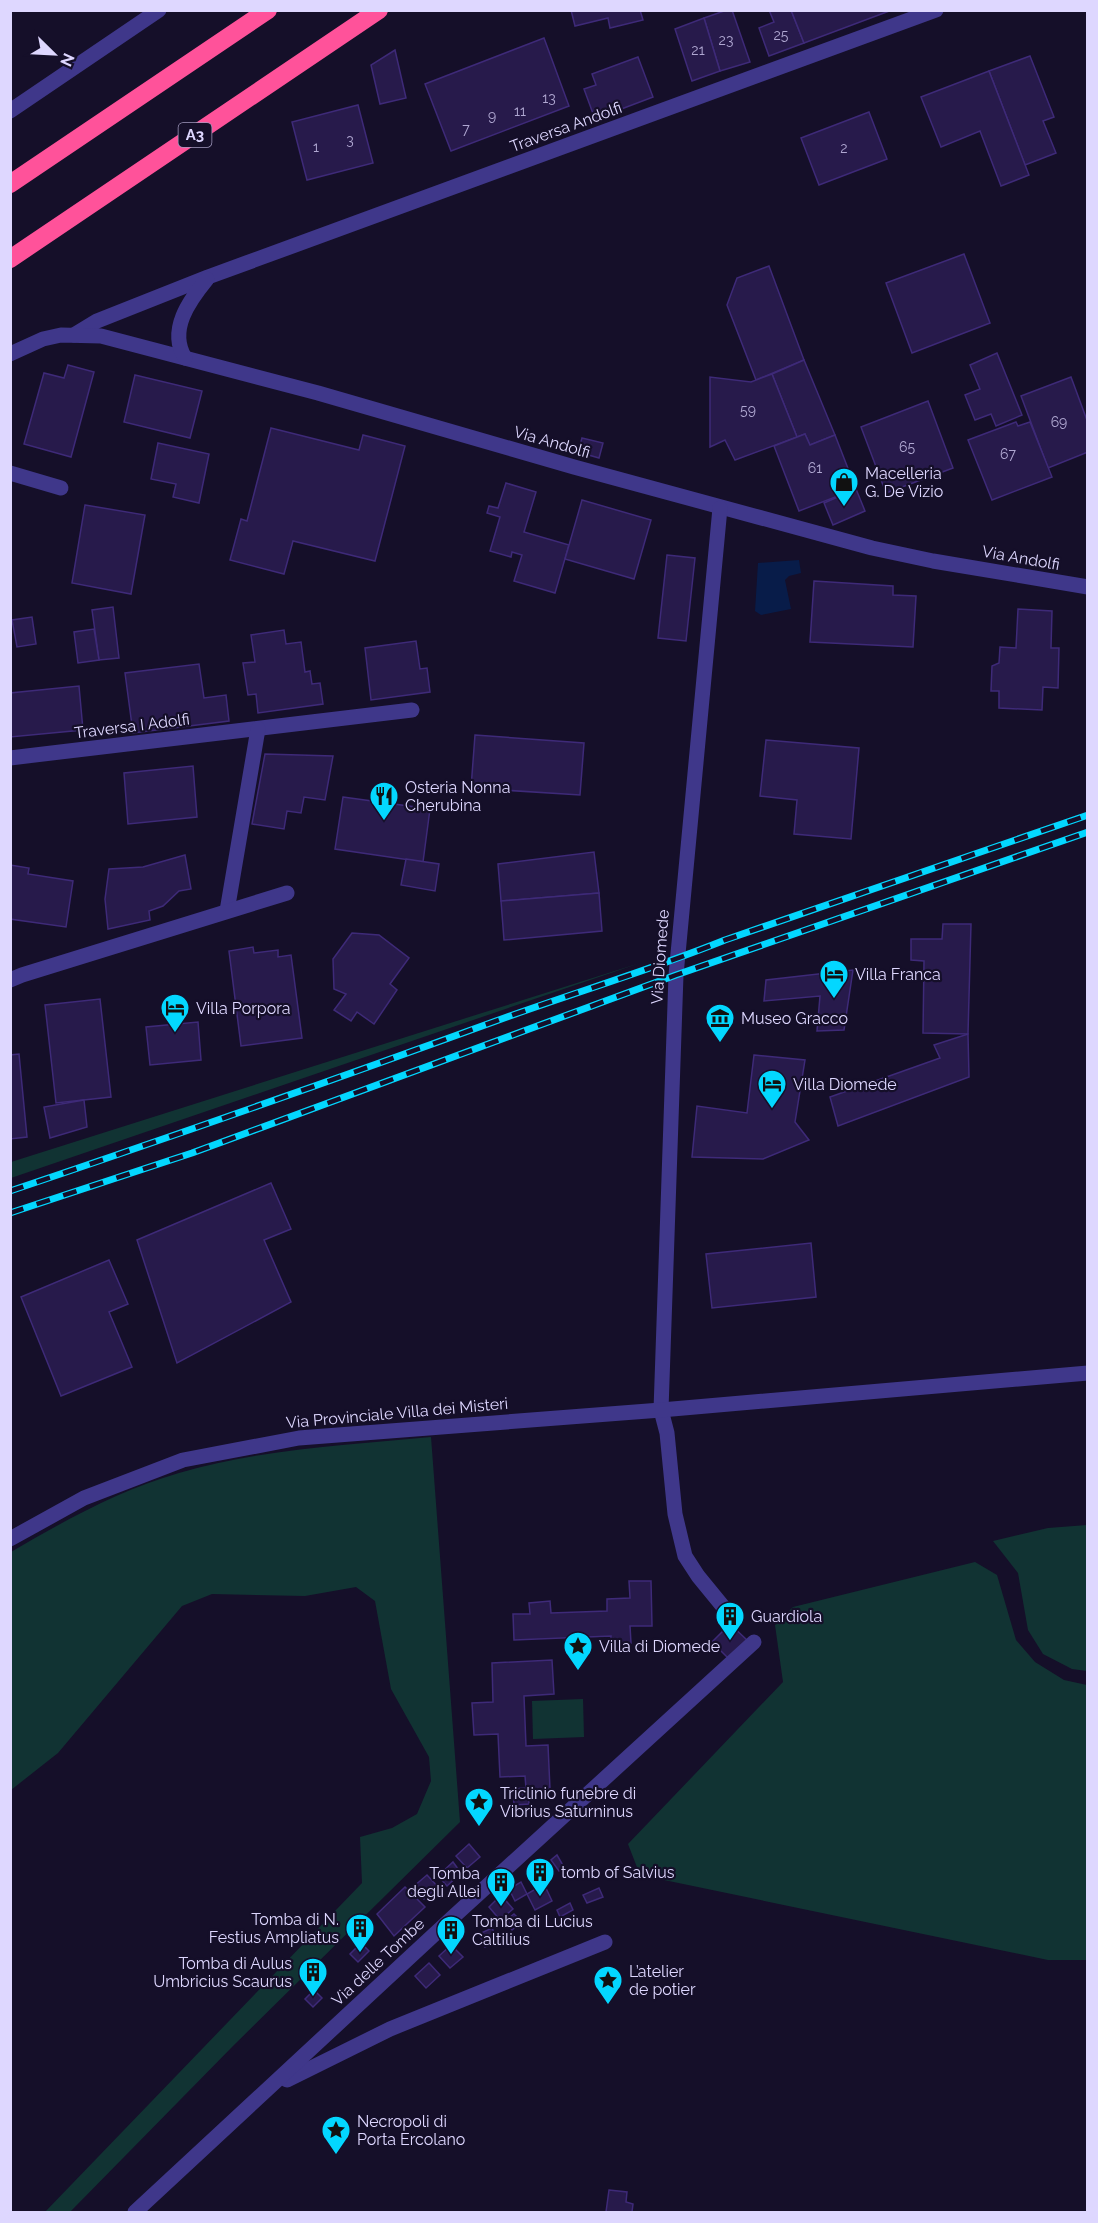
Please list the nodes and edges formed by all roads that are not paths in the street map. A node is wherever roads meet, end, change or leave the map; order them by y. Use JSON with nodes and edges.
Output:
{"nodes":[{"id":1,"x":159,"y":10,"type":"edge"},
{"id":2,"x":268,"y":10,"type":"edge"},
{"id":3,"x":380,"y":10,"type":"edge"},
{"id":4,"x":936,"y":10,"type":"edge"},
{"id":5,"x":10,"y":111,"type":"edge"},
{"id":6,"x":10,"y":184,"type":"edge"},
{"id":7,"x":10,"y":259,"type":"edge"},
{"id":8,"x":208,"y":277,"type":"junction"},
{"id":9,"x":75,"y":335,"type":"junction"},
{"id":10,"x":10,"y":354,"type":"edge"},
{"id":11,"x":185,"y":358,"type":"junction"},
{"id":12,"x":10,"y":472,"type":"edge"},
{"id":13,"x":61,"y":488,"type":"dead end"},
{"id":14,"x":720,"y":508,"type":"junction"},
{"id":15,"x":1088,"y":587,"type":"edge"},
{"id":16,"x":412,"y":710,"type":"dead end"},
{"id":17,"x":258,"y":729,"type":"junction"},
{"id":18,"x":10,"y":758,"type":"edge"},
{"id":19,"x":287,"y":893,"type":"dead end"},
{"id":20,"x":227,"y":911,"type":"junction"},
{"id":21,"x":10,"y":981,"type":"edge"},
{"id":22,"x":1088,"y":1373,"type":"edge"},
{"id":23,"x":661,"y":1410,"type":"junction"},
{"id":24,"x":10,"y":1539,"type":"edge"},
{"id":25,"x":725,"y":1609,"type":"dead end"},
{"id":26,"x":754,"y":1642,"type":"dead end"},
{"id":27,"x":604,"y":1942,"type":"dead end"},
{"id":28,"x":271,"y":2088,"type":"junction"},
{"id":29,"x":135,"y":2212,"type":"edge"}],
"edges":[{"from":1,"to":5,"type":"street"},
{"from":2,"to":6,"type":"highway"},
{"from":3,"to":7,"type":"highway","number":"A3"},
{"from":4,"to":8,"type":"street","name":"Traversa Andolfi"},
{"from":8,"to":9,"type":"street","name":"Traversa Andolfi"},
{"from":8,"to":11,"type":"street"},
{"from":9,"to":10,"type":"street","name":"Via Andolfi"},
{"from":9,"to":11,"type":"street","name":"Via Andolfi"},
{"from":11,"to":14,"type":"street","name":"Via Andolfi"},
{"from":12,"to":13,"type":"street"},
{"from":14,"to":15,"type":"street","name":"Via Andolfi"},
{"from":14,"to":23,"type":"street","name":"Via Diomede"},
{"from":16,"to":17,"type":"street","name":"Traversa I Adolfi"},
{"from":17,"to":18,"type":"street","name":"Traversa I Adolfi"},
{"from":17,"to":20,"type":"street"},
{"from":19,"to":20,"type":"street"},
{"from":20,"to":21,"type":"street"},
{"from":22,"to":23,"type":"street","name":"Via Provinciale Villa dei Misteri"},
{"from":23,"to":24,"type":"street","name":"Via Provinciale Villa dei Misteri"},
{"from":23,"to":25,"type":"street","name":"Via Diomede"},
{"from":26,"to":28,"type":"street","name":"Via delle Tombe"},
{"from":27,"to":28,"type":"street"},
{"from":28,"to":29,"type":"street","name":"Via delle Tombe"}]}
